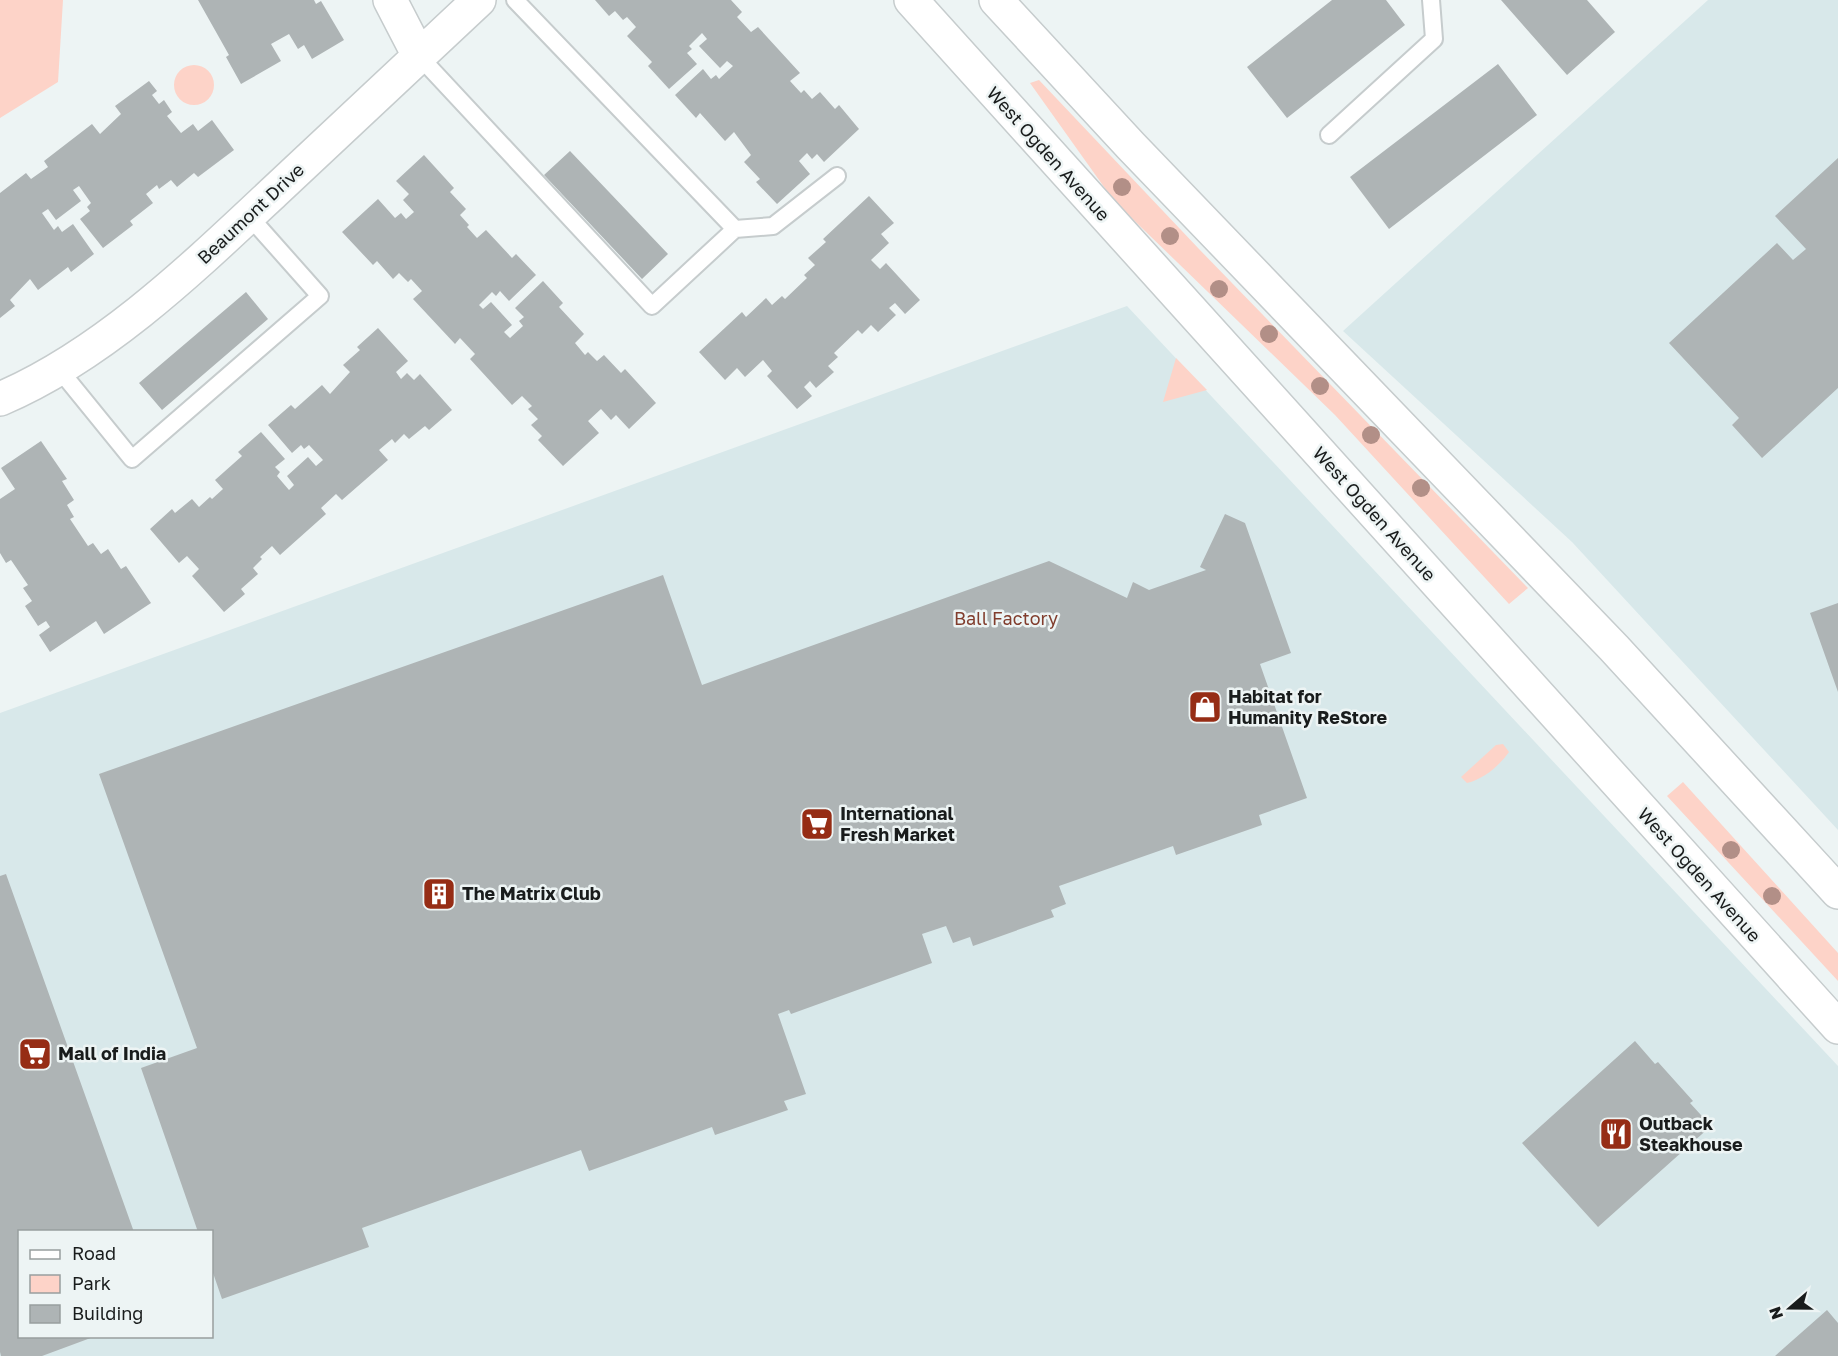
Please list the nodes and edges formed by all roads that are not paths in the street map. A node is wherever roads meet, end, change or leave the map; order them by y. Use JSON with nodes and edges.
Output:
{"nodes":[{"id":1,"x":390,"y":0,"type":"edge"},
{"id":2,"x":479,"y":0,"type":"edge"},
{"id":3,"x":515,"y":0,"type":"edge"},
{"id":4,"x":910,"y":0,"type":"edge"},
{"id":5,"x":996,"y":0,"type":"edge"},
{"id":6,"x":1431,"y":0,"type":"edge"},
{"id":7,"x":419,"y":56,"type":"junction"},
{"id":8,"x":1329,"y":135,"type":"dead end"},
{"id":9,"x":837,"y":176,"type":"dead end"},
{"id":10,"x":249,"y":216,"type":"junction"},
{"id":11,"x":735,"y":229,"type":"junction"},
{"id":12,"x":58,"y":368,"type":"junction"},
{"id":13,"x":0,"y":399,"type":"edge"},
{"id":14,"x":1838,"y":892,"type":"edge"},
{"id":15,"x":1838,"y":1028,"type":"edge"}],
"edges":[{"from":1,"to":7,"type":"main road"},
{"from":2,"to":7,"type":"main road","name":"Beaumont Drive"},
{"from":3,"to":11,"type":"lane"},
{"from":4,"to":15,"type":"main road","name":"West Ogden Avenue"},
{"from":5,"to":14,"type":"main road"},
{"from":6,"to":8,"type":"lane"},
{"from":7,"to":10,"type":"main road","name":"Beaumont Drive"},
{"from":7,"to":11,"type":"lane"},
{"from":9,"to":11,"type":"lane"},
{"from":10,"to":12,"type":"main road","name":"Beaumont Drive"},
{"from":10,"to":12,"type":"lane"},
{"from":12,"to":13,"type":"main road","name":"Beaumont Drive"}]}
